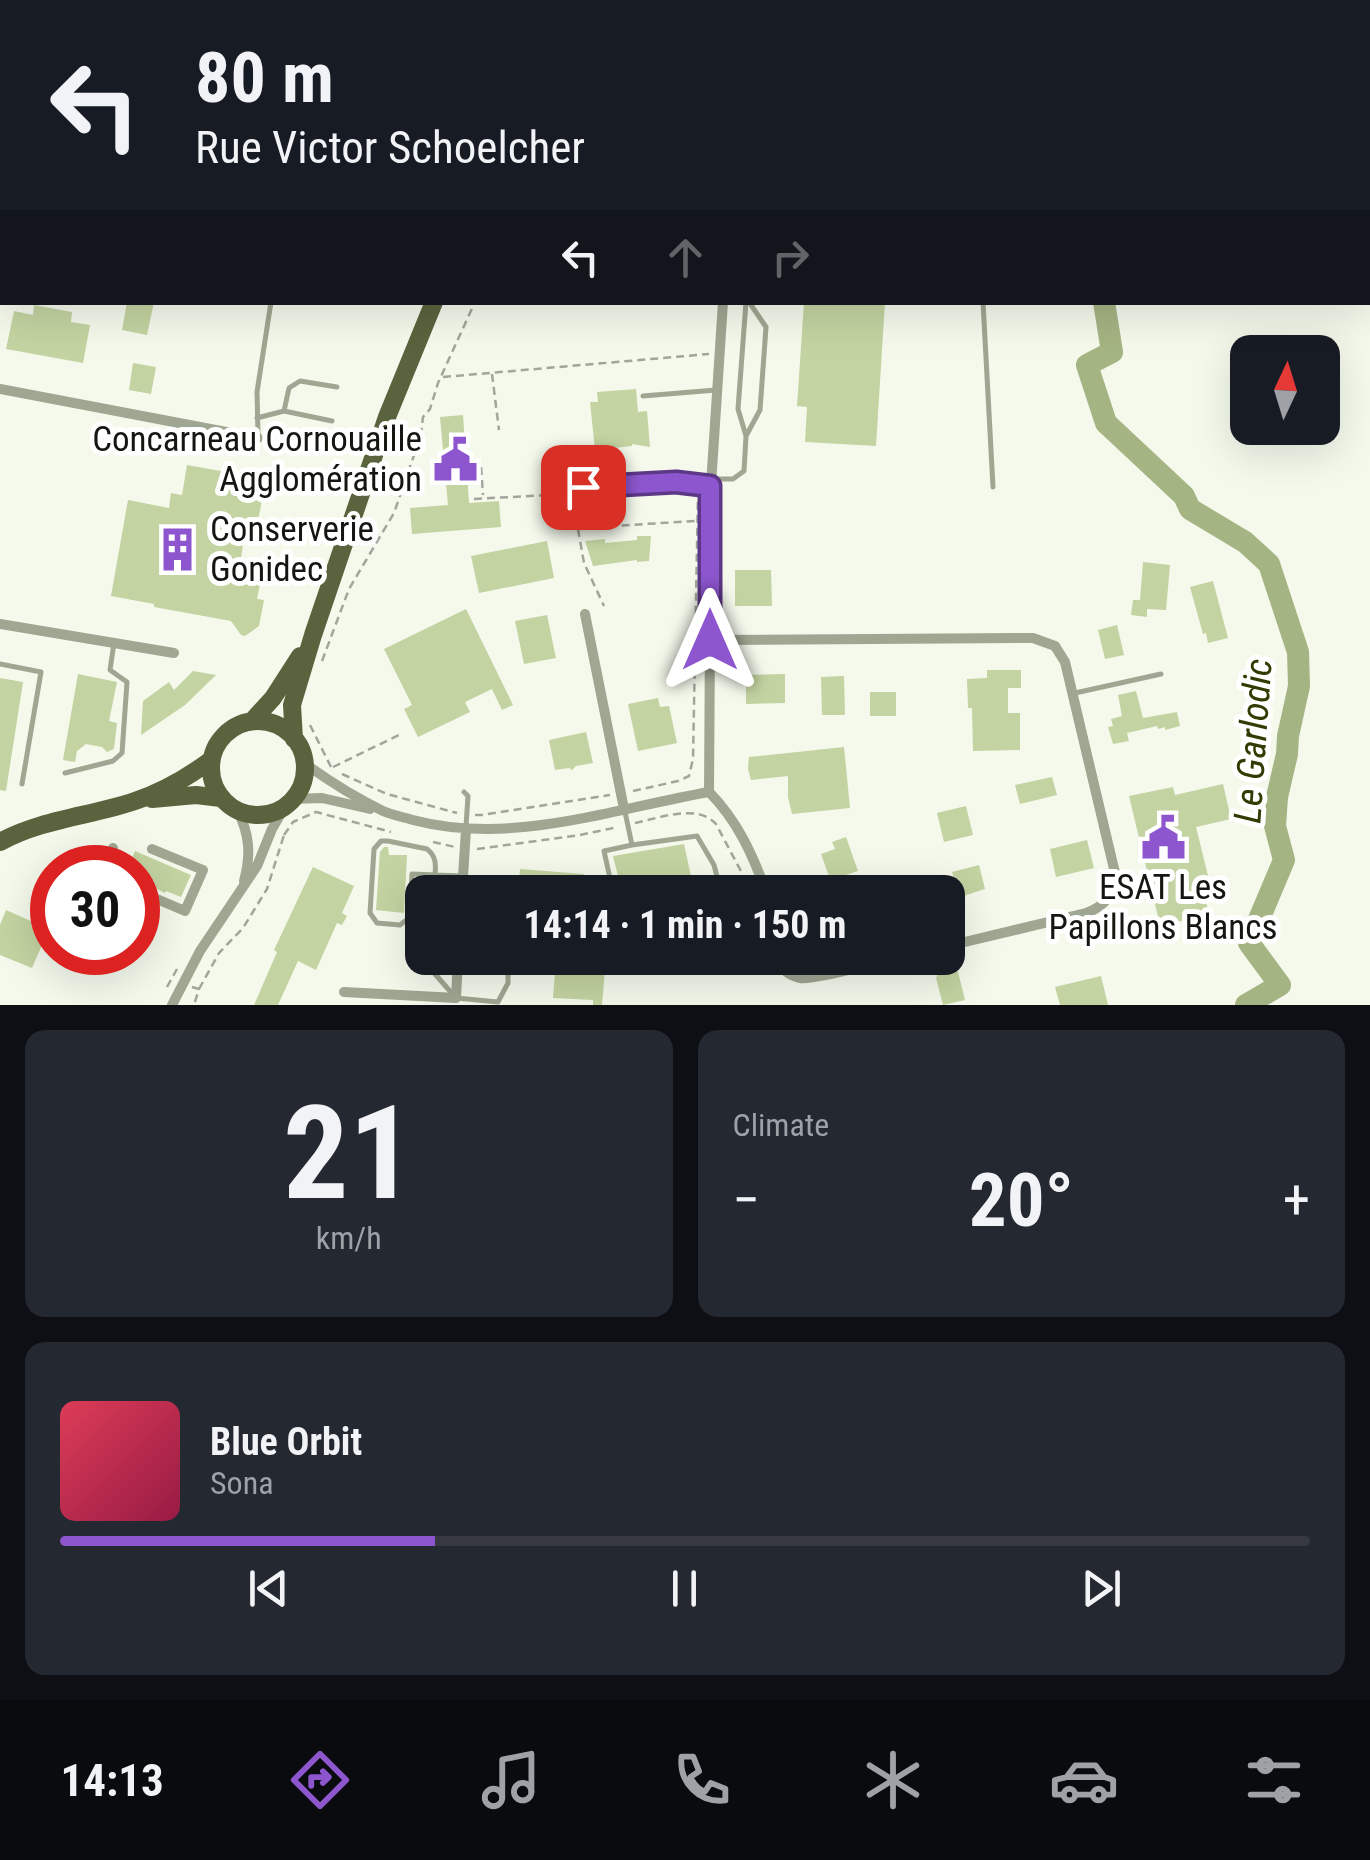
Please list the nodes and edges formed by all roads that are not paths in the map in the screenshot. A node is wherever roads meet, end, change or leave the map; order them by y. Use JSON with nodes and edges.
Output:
{"nodes":[{"id":1,"x":271,"y":305,"type":"edge"},
{"id":2,"x":433,"y":305,"type":"edge"},
{"id":3,"x":723,"y":305,"type":"edge"},
{"id":4,"x":748,"y":305,"type":"edge"},
{"id":5,"x":750,"y":305,"type":"edge"},
{"id":6,"x":983,"y":305,"type":"edge"},
{"id":7,"x":336,"y":387,"type":"dead end"},
{"id":8,"x":0,"y":389,"type":"edge"},
{"id":9,"x":716,"y":390,"type":"junction"},
{"id":10,"x":643,"y":396,"type":"dead end"},
{"id":11,"x":284,"y":411,"type":"junction"},
{"id":12,"x":257,"y":418,"type":"junction"},
{"id":13,"x":332,"y":421,"type":"dead end"},
{"id":14,"x":746,"y":436,"type":"junction"},
{"id":15,"x":258,"y":438,"type":"joint"},
{"id":16,"x":707,"y":483,"type":"junction"},
{"id":17,"x":994,"y":487,"type":"dead end"},
{"id":18,"x":573,"y":490,"type":"road end"},
{"id":19,"x":585,"y":614,"type":"dead end"},
{"id":20,"x":0,"y":624,"type":"edge"},
{"id":21,"x":313,"y":635,"type":"junction"},
{"id":22,"x":710,"y":640,"type":"junction"},
{"id":23,"x":114,"y":643,"type":"junction"},
{"id":24,"x":174,"y":654,"type":"dead end"},
{"id":25,"x":0,"y":664,"type":"edge"},
{"id":26,"x":1160,"y":674,"type":"dead end"},
{"id":27,"x":1072,"y":694,"type":"junction"},
{"id":28,"x":252,"y":721,"type":"junction"},
{"id":29,"x":294,"y":739,"type":"junction"},
{"id":30,"x":211,"y":760,"type":"junction"},
{"id":31,"x":304,"y":763,"type":"junction"},
{"id":32,"x":65,"y":774,"type":"dead end"},
{"id":33,"x":22,"y":784,"type":"dead end"},
{"id":34,"x":464,"y":792,"type":"dead end"},
{"id":35,"x":709,"y":792,"type":"junction"},
{"id":36,"x":221,"y":798,"type":"junction"},
{"id":37,"x":138,"y":800,"type":"junction"},
{"id":38,"x":289,"y":802,"type":"junction"},
{"id":39,"x":624,"y":809,"type":"junction"},
{"id":40,"x":237,"y":810,"type":"junction"},
{"id":41,"x":386,"y":812,"type":"junction"},
{"id":42,"x":466,"y":830,"type":"junction"},
{"id":43,"x":0,"y":842,"type":"edge"},
{"id":44,"x":632,"y":845,"type":"junction"},
{"id":45,"x":160,"y":851,"type":"edge"},
{"id":46,"x":435,"y":875,"type":"joint"},
{"id":47,"x":463,"y":875,"type":"edge"},
{"id":48,"x":609,"y":875,"type":"edge"},
{"id":49,"x":717,"y":875,"type":"edge"},
{"id":50,"x":759,"y":875,"type":"edge"},
{"id":51,"x":242,"y":886,"type":"junction"},
{"id":52,"x":160,"y":900,"type":"edge"},
{"id":53,"x":965,"y":942,"type":"edge"},
{"id":54,"x":436,"y":975,"type":"edge"},
{"id":55,"x":457,"y":975,"type":"edge"},
{"id":56,"x":508,"y":975,"type":"edge"},
{"id":57,"x":794,"y":975,"type":"edge"},
{"id":58,"x":821,"y":975,"type":"edge"},
{"id":59,"x":344,"y":992,"type":"dead end"},
{"id":60,"x":456,"y":998,"type":"junction"},
{"id":61,"x":172,"y":1005,"type":"edge"}],
"edges":[{"from":1,"to":12,"type":"lane"},
{"from":2,"to":21,"type":"main road"},
{"from":3,"to":9,"type":"street"},
{"from":4,"to":14,"type":"lane"},
{"from":5,"to":14,"type":"lane"},
{"from":6,"to":17,"type":"lane"},
{"from":7,"to":11,"type":"lane"},
{"from":8,"to":15,"type":"street"},
{"from":9,"to":10,"type":"lane"},
{"from":9,"to":16,"type":"street"},
{"from":11,"to":12,"type":"lane"},
{"from":11,"to":13,"type":"lane"},
{"from":12,"to":15,"type":"lane"},
{"from":14,"to":16,"type":"lane"},
{"from":16,"to":18,"type":"lane"},
{"from":16,"to":22,"type":"street"},
{"from":19,"to":39,"type":"street"},
{"from":20,"to":23,"type":"street"},
{"from":21,"to":28,"type":"main road"},
{"from":21,"to":29,"type":"main road"},
{"from":22,"to":27,"type":"street"},
{"from":22,"to":35,"type":"street"},
{"from":23,"to":24,"type":"street"},
{"from":23,"to":32,"type":"lane"},
{"from":25,"to":33,"type":"lane"},
{"from":26,"to":27,"type":"lane"},
{"from":27,"to":53,"type":"street"},
{"from":28,"to":29,"type":"main road"},
{"from":28,"to":30,"type":"main road"},
{"from":29,"to":31,"type":"main road"},
{"from":30,"to":36,"type":"main road"},
{"from":30,"to":37,"type":"main road"},
{"from":31,"to":38,"type":"main road"},
{"from":31,"to":41,"type":"street"},
{"from":34,"to":42,"type":"lane"},
{"from":35,"to":39,"type":"street"},
{"from":35,"to":50,"type":"street"},
{"from":36,"to":37,"type":"main road"},
{"from":36,"to":40,"type":"main road"},
{"from":37,"to":43,"type":"main road"},
{"from":38,"to":40,"type":"main road"},
{"from":38,"to":41,"type":"street"},
{"from":38,"to":51,"type":"street"},
{"from":39,"to":42,"type":"street"},
{"from":39,"to":44,"type":"lane"},
{"from":40,"to":51,"type":"street"},
{"from":41,"to":42,"type":"street"},
{"from":42,"to":47,"type":"street"},
{"from":44,"to":48,"type":"lane"},
{"from":44,"to":49,"type":"lane"},
{"from":45,"to":52,"type":"street"},
{"from":46,"to":46,"type":"lane"},
{"from":51,"to":61,"type":"street"},
{"from":54,"to":60,"type":"lane"},
{"from":55,"to":60,"type":"street"},
{"from":56,"to":60,"type":"lane"},
{"from":57,"to":58,"type":"street"},
{"from":59,"to":60,"type":"street"}]}
